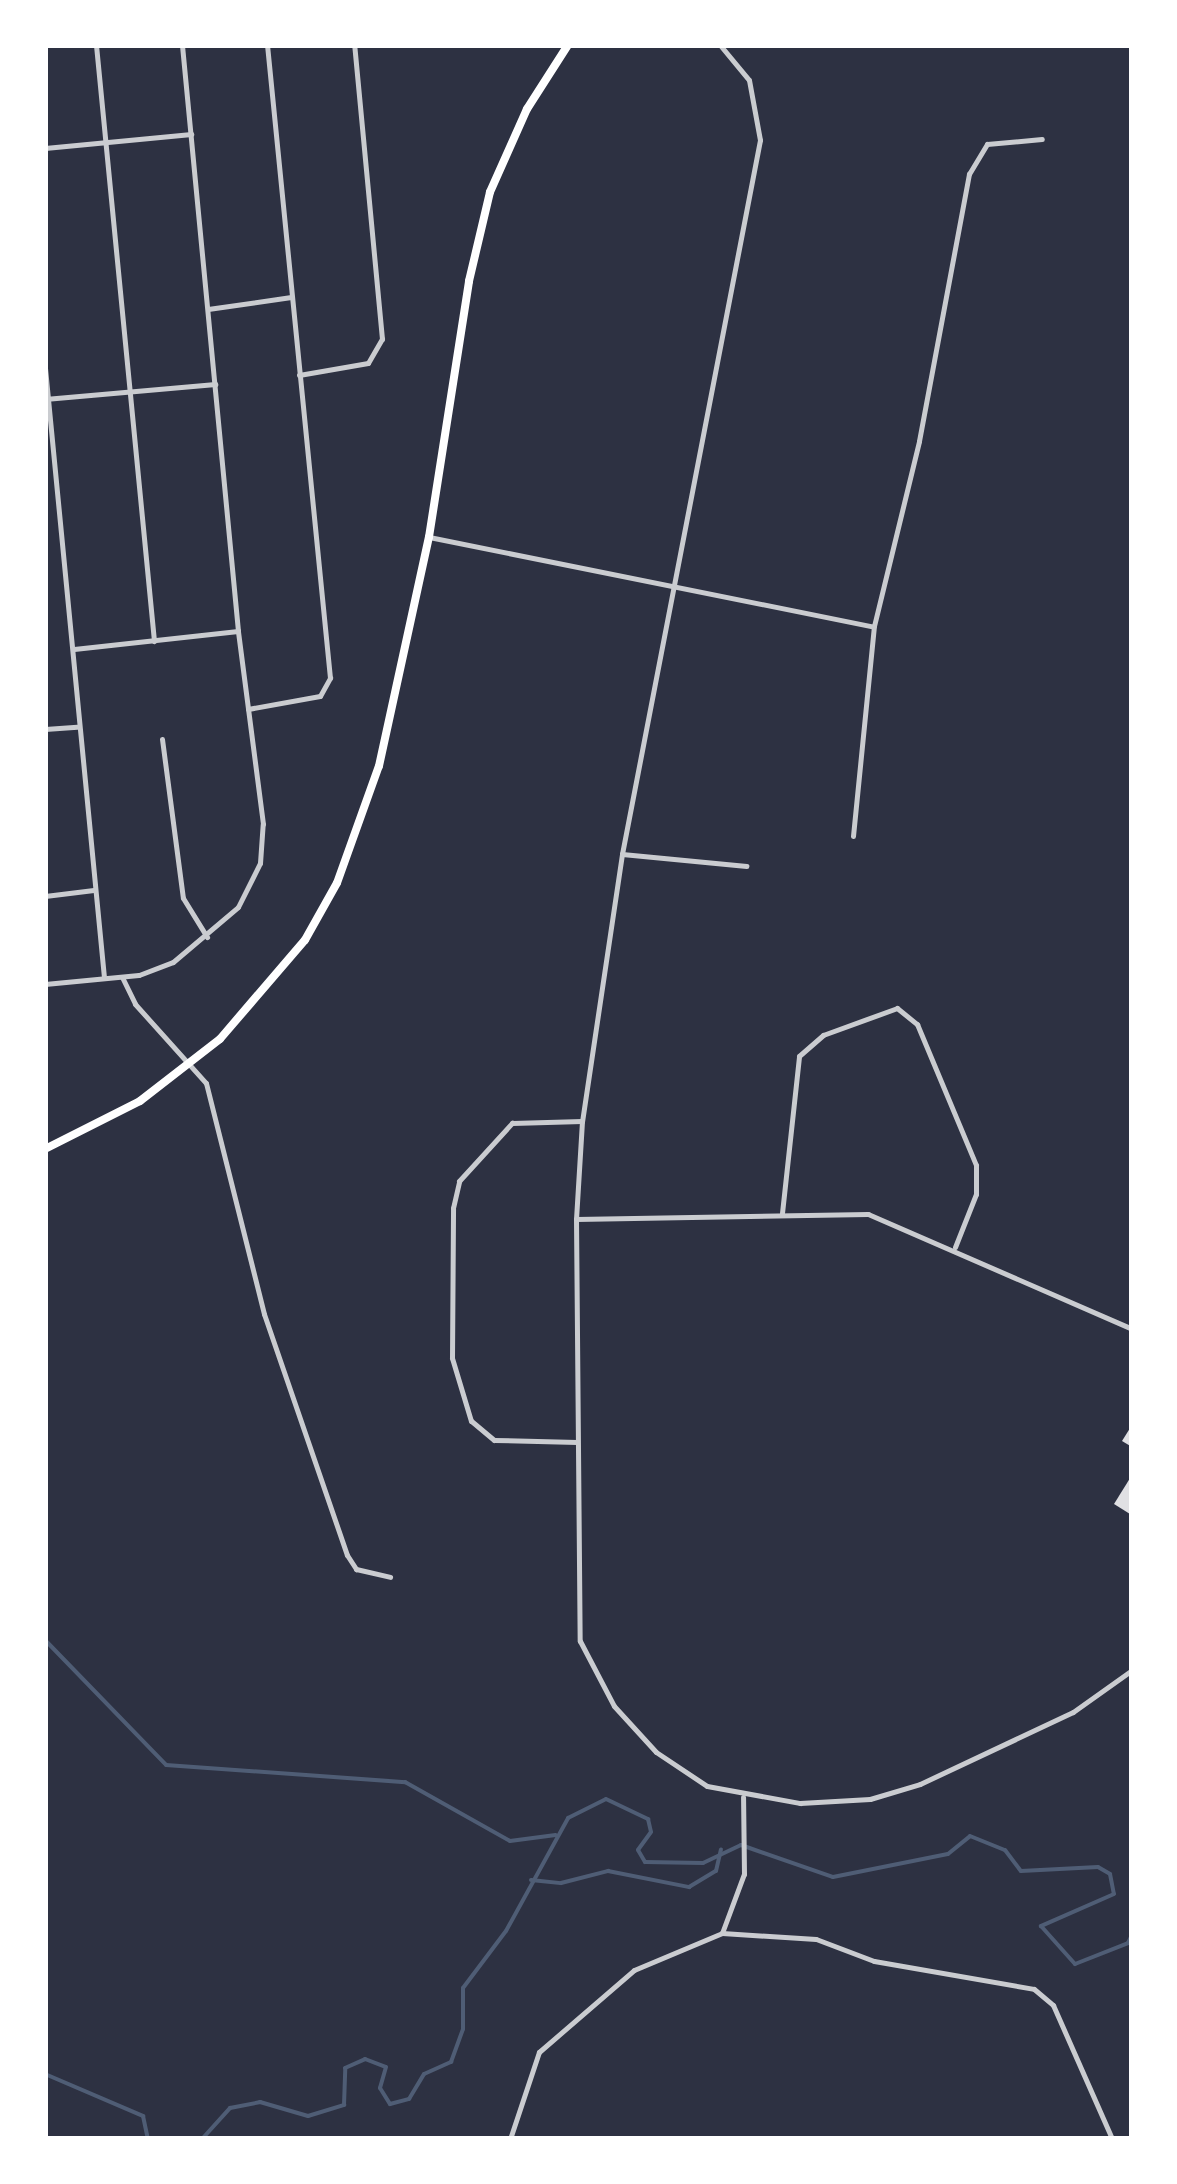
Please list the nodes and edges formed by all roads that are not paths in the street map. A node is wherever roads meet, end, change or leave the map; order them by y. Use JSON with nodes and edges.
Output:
{"nodes":[{"id":1,"x":96,"y":45,"type":"edge"},
{"id":2,"x":182,"y":45,"type":"edge"},
{"id":3,"x":267,"y":45,"type":"edge"},
{"id":4,"x":354,"y":45,"type":"edge"},
{"id":5,"x":568,"y":45,"type":"edge"},
{"id":6,"x":720,"y":45,"type":"edge"},
{"id":7,"x":191,"y":134,"type":"junction"},
{"id":8,"x":1042,"y":139,"type":"dead end"},
{"id":9,"x":105,"y":143,"type":"junction"},
{"id":10,"x":45,"y":148,"type":"edge"},
{"id":11,"x":291,"y":298,"type":"junction"},
{"id":12,"x":208,"y":309,"type":"junction"},
{"id":13,"x":45,"y":368,"type":"edge"},
{"id":14,"x":300,"y":374,"type":"junction"},
{"id":15,"x":215,"y":384,"type":"junction"},
{"id":16,"x":130,"y":391,"type":"junction"},
{"id":17,"x":46,"y":399,"type":"edge"},
{"id":18,"x":429,"y":537,"type":"junction"},
{"id":19,"x":673,"y":584,"type":"junction"},
{"id":20,"x":874,"y":626,"type":"junction"},
{"id":21,"x":238,"y":630,"type":"junction"},
{"id":22,"x":154,"y":641,"type":"junction"},
{"id":23,"x":74,"y":649,"type":"junction"},
{"id":24,"x":248,"y":710,"type":"junction"},
{"id":25,"x":77,"y":727,"type":"junction"},
{"id":26,"x":45,"y":729,"type":"edge"},
{"id":27,"x":162,"y":738,"type":"dead end"},
{"id":28,"x":853,"y":836,"type":"dead end"},
{"id":29,"x":622,"y":854,"type":"junction"},
{"id":30,"x":746,"y":866,"type":"dead end"},
{"id":31,"x":94,"y":890,"type":"junction"},
{"id":32,"x":45,"y":896,"type":"edge"},
{"id":33,"x":208,"y":936,"type":"junction"},
{"id":34,"x":104,"y":977,"type":"junction"},
{"id":35,"x":122,"y":977,"type":"junction"},
{"id":36,"x":45,"y":984,"type":"edge"},
{"id":37,"x":188,"y":1067,"type":"junction"},
{"id":38,"x":582,"y":1122,"type":"junction"},
{"id":39,"x":45,"y":1148,"type":"edge"},
{"id":40,"x":782,"y":1213,"type":"junction"},
{"id":41,"x":576,"y":1219,"type":"junction"},
{"id":42,"x":955,"y":1247,"type":"junction"},
{"id":43,"x":1132,"y":1330,"type":"edge"},
{"id":44,"x":577,"y":1442,"type":"junction"},
{"id":45,"x":390,"y":1577,"type":"dead end"},
{"id":46,"x":1132,"y":1670,"type":"edge"},
{"id":47,"x":743,"y":1798,"type":"junction"},
{"id":48,"x":722,"y":1933,"type":"junction"},
{"id":49,"x":510,"y":2139,"type":"edge"},
{"id":50,"x":1112,"y":2139,"type":"edge"}],
"edges":[{"from":1,"to":9,"type":"street"},
{"from":2,"to":7,"type":"street"},
{"from":3,"to":11,"type":"street"},
{"from":4,"to":14,"type":"street"},
{"from":5,"to":18,"type":"main road"},
{"from":6,"to":19,"type":"street"},
{"from":7,"to":9,"type":"street"},
{"from":7,"to":12,"type":"street"},
{"from":8,"to":20,"type":"street"},
{"from":9,"to":10,"type":"street"},
{"from":9,"to":16,"type":"street"},
{"from":11,"to":12,"type":"street"},
{"from":11,"to":14,"type":"street"},
{"from":12,"to":15,"type":"street"},
{"from":13,"to":17,"type":"street"},
{"from":14,"to":24,"type":"street"},
{"from":15,"to":16,"type":"street"},
{"from":15,"to":21,"type":"street"},
{"from":16,"to":17,"type":"street"},
{"from":16,"to":22,"type":"street"},
{"from":17,"to":23,"type":"street"},
{"from":18,"to":19,"type":"street"},
{"from":18,"to":37,"type":"main road"},
{"from":19,"to":20,"type":"street"},
{"from":19,"to":29,"type":"street"},
{"from":20,"to":28,"type":"street"},
{"from":21,"to":22,"type":"street"},
{"from":21,"to":24,"type":"street"},
{"from":22,"to":23,"type":"street"},
{"from":23,"to":25,"type":"street"},
{"from":24,"to":33,"type":"street"},
{"from":25,"to":26,"type":"street"},
{"from":25,"to":31,"type":"street"},
{"from":27,"to":33,"type":"street"},
{"from":29,"to":30,"type":"street"},
{"from":29,"to":38,"type":"street"},
{"from":31,"to":32,"type":"street"},
{"from":31,"to":34,"type":"street"},
{"from":33,"to":35,"type":"street"},
{"from":34,"to":35,"type":"street"},
{"from":34,"to":36,"type":"street"},
{"from":35,"to":37,"type":"street"},
{"from":37,"to":39,"type":"main road"},
{"from":37,"to":45,"type":"street"},
{"from":38,"to":41,"type":"street"},
{"from":38,"to":44,"type":"street"},
{"from":40,"to":41,"type":"street"},
{"from":40,"to":42,"type":"street"},
{"from":40,"to":42,"type":"street"},
{"from":41,"to":44,"type":"street"},
{"from":42,"to":43,"type":"street"},
{"from":44,"to":47,"type":"street"},
{"from":46,"to":47,"type":"street"},
{"from":47,"to":48,"type":"street"},
{"from":48,"to":49,"type":"street"},
{"from":48,"to":50,"type":"street"}]}
